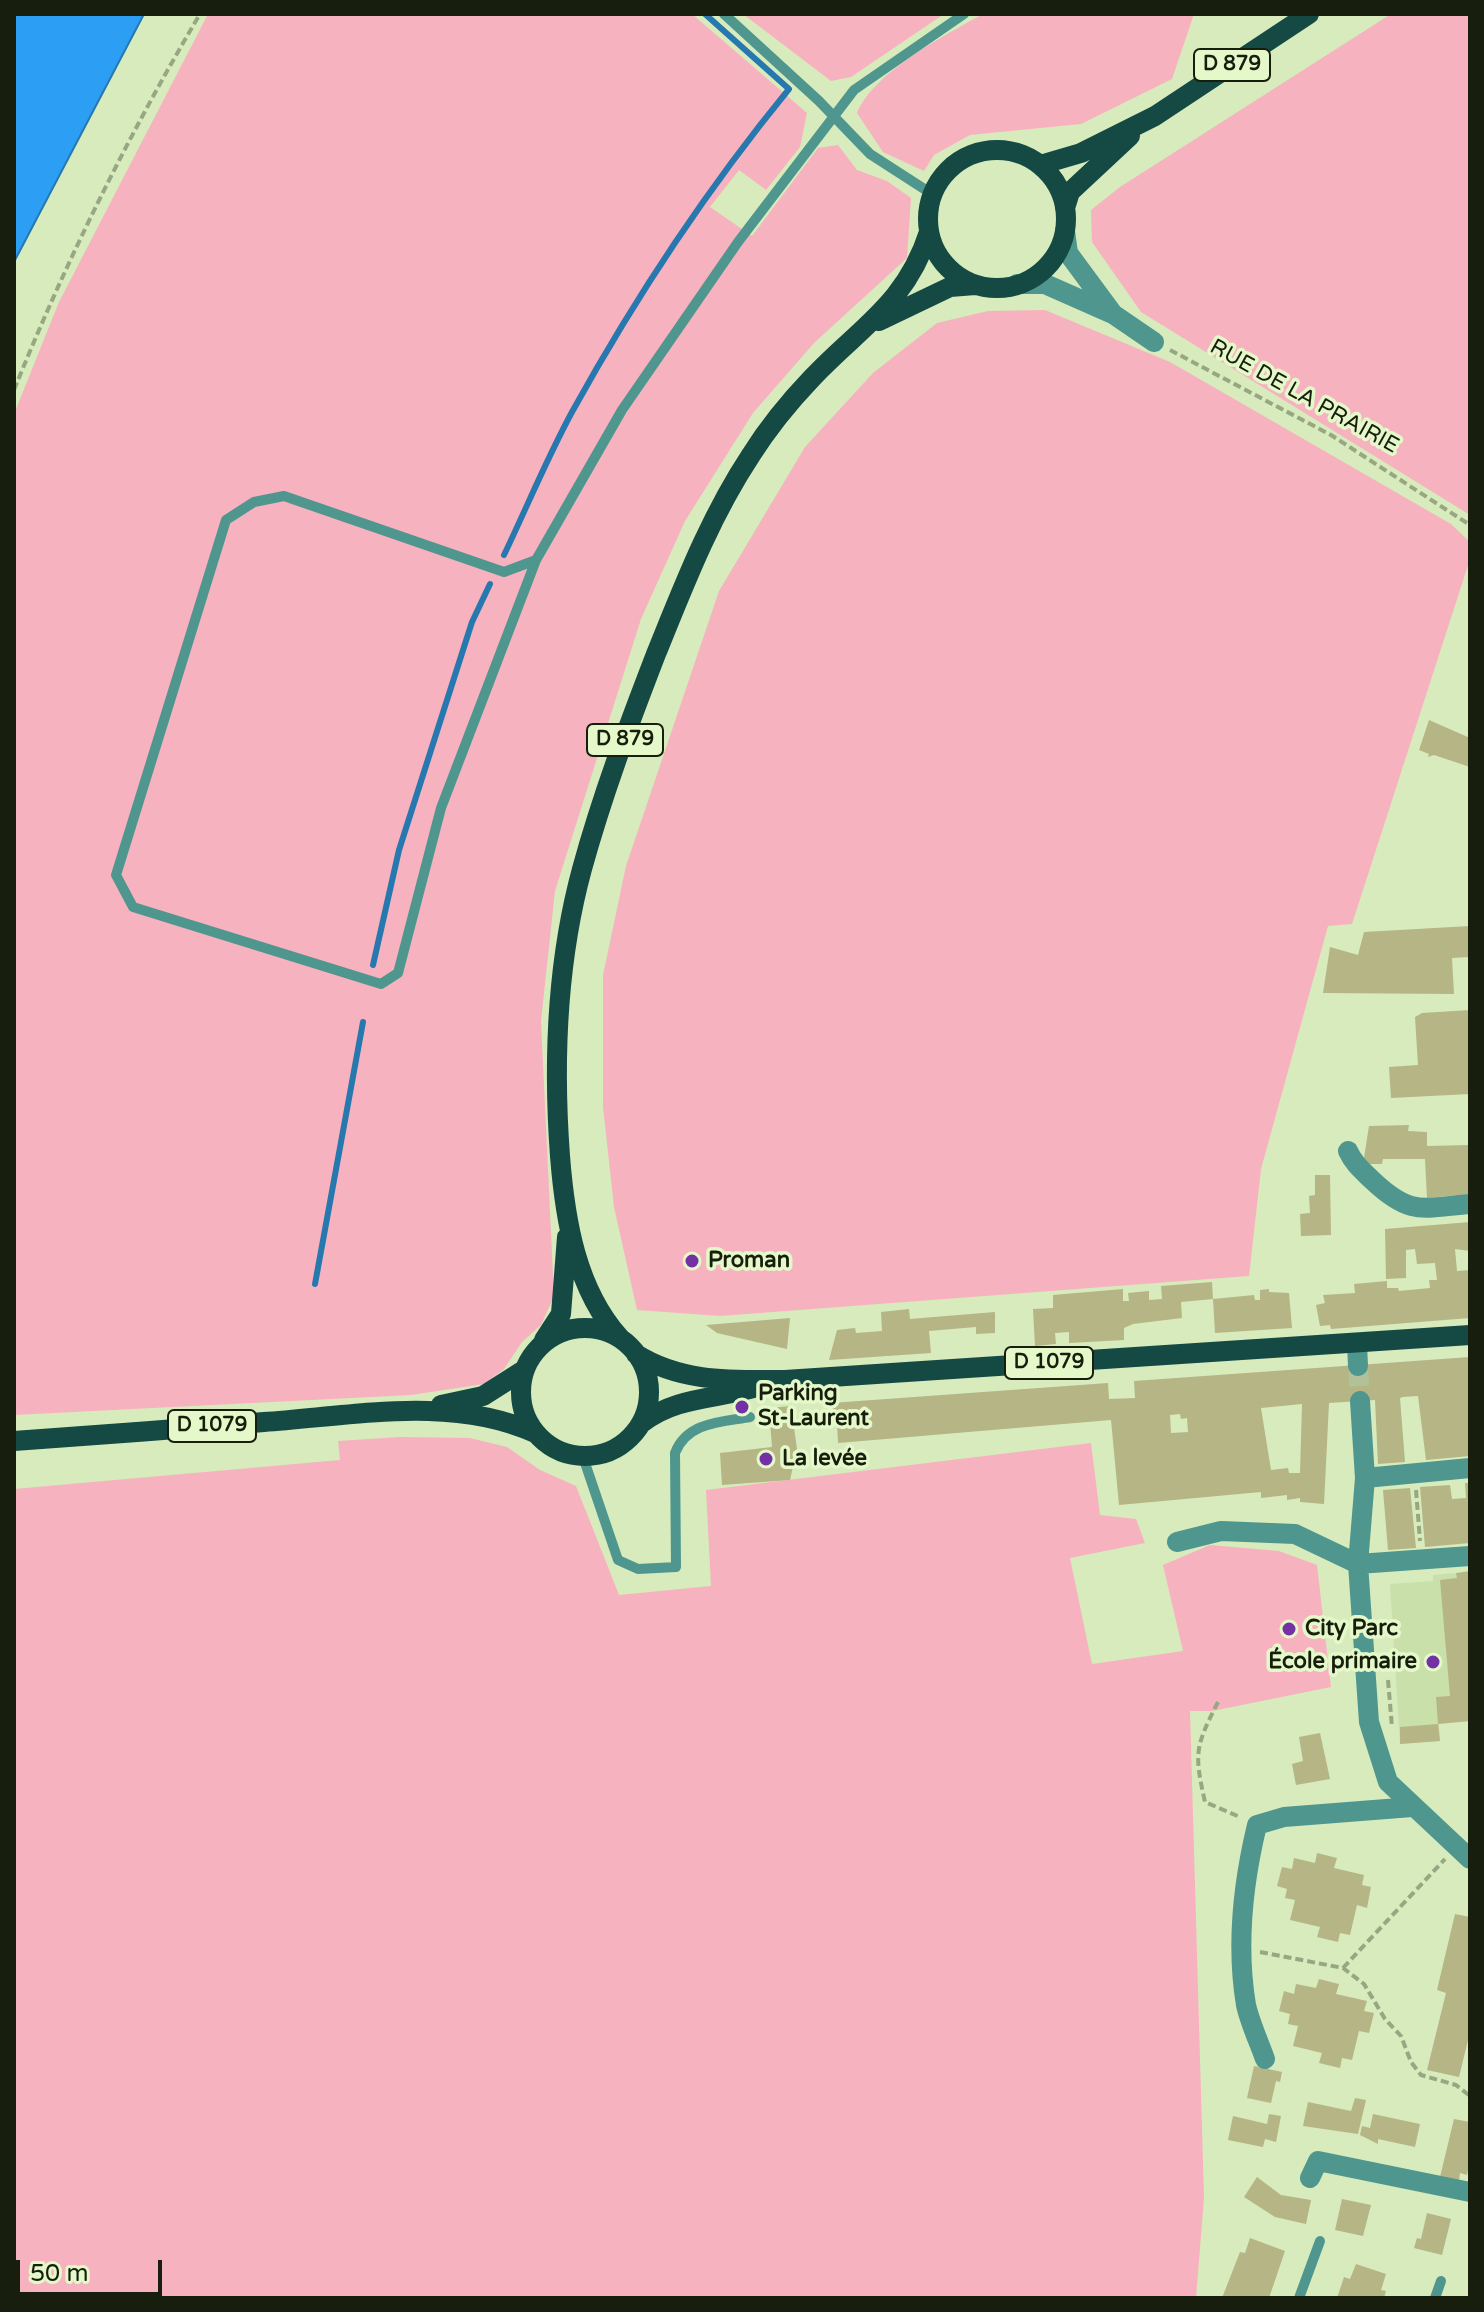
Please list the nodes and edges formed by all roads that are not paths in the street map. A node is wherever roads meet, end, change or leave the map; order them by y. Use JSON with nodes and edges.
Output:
{"nodes":[{"id":1,"x":724,"y":14,"type":"edge"},
{"id":2,"x":964,"y":14,"type":"edge"},
{"id":3,"x":1309,"y":14,"type":"edge"},
{"id":4,"x":834,"y":116,"type":"junction"},
{"id":5,"x":1155,"y":116,"type":"junction"},
{"id":6,"x":1040,"y":165,"type":"junction"},
{"id":7,"x":932,"y":194,"type":"junction"},
{"id":8,"x":1065,"y":208,"type":"junction"},
{"id":9,"x":1065,"y":231,"type":"junction"},
{"id":10,"x":929,"y":232,"type":"junction"},
{"id":11,"x":1017,"y":284,"type":"junction"},
{"id":12,"x":979,"y":285,"type":"junction"},
{"id":13,"x":1113,"y":314,"type":"junction"},
{"id":14,"x":872,"y":325,"type":"junction"},
{"id":15,"x":1154,"y":342,"type":"road end"},
{"id":16,"x":536,"y":560,"type":"junction"},
{"id":17,"x":1348,"y":1151,"type":"dead end"},
{"id":18,"x":1470,"y":1204,"type":"edge"},
{"id":19,"x":568,"y":1221,"type":"junction"},
{"id":20,"x":1470,"y":1335,"type":"edge"},
{"id":21,"x":620,"y":1338,"type":"junction"},
{"id":22,"x":1357,"y":1344,"type":"junction"},
{"id":23,"x":541,"y":1345,"type":"junction"},
{"id":24,"x":636,"y":1354,"type":"junction"},
{"id":25,"x":1358,"y":1366,"type":"tunnel mouth"},
{"id":26,"x":524,"y":1370,"type":"junction"},
{"id":27,"x":785,"y":1380,"type":"junction"},
{"id":28,"x":1360,"y":1401,"type":"tunnel mouth"},
{"id":29,"x":410,"y":1411,"type":"junction"},
{"id":30,"x":750,"y":1417,"type":"dead end"},
{"id":31,"x":642,"y":1423,"type":"junction"},
{"id":32,"x":535,"y":1433,"type":"junction"},
{"id":33,"x":14,"y":1441,"type":"edge"},
{"id":34,"x":583,"y":1457,"type":"junction"},
{"id":35,"x":1470,"y":1468,"type":"edge"},
{"id":36,"x":1365,"y":1478,"type":"junction"},
{"id":37,"x":1177,"y":1542,"type":"dead end"},
{"id":38,"x":1470,"y":1556,"type":"edge"},
{"id":39,"x":1358,"y":1564,"type":"junction"},
{"id":40,"x":1412,"y":1807,"type":"junction"},
{"id":41,"x":1463,"y":1853,"type":"edge"},
{"id":42,"x":1265,"y":2059,"type":"dead end"},
{"id":43,"x":1310,"y":2178,"type":"dead end"},
{"id":44,"x":1470,"y":2192,"type":"edge"},
{"id":45,"x":1320,"y":2241,"type":"dead end"},
{"id":46,"x":1441,"y":2281,"type":"dead end"},
{"id":47,"x":1299,"y":2298,"type":"edge"},
{"id":48,"x":1435,"y":2298,"type":"edge"}],
"edges":[{"from":1,"to":4,"type":"lane"},
{"from":2,"to":4,"type":"lane"},
{"from":3,"to":5,"type":"main road","number":"D 879"},
{"from":4,"to":7,"type":"lane"},
{"from":4,"to":16,"type":"lane"},
{"from":5,"to":6,"type":"main road","number":"D 879"},
{"from":5,"to":8,"type":"main road","number":"D 879"},
{"from":6,"to":7,"type":"main road"},
{"from":6,"to":8,"type":"main road"},
{"from":7,"to":10,"type":"main road"},
{"from":8,"to":9,"type":"main road"},
{"from":9,"to":11,"type":"main road"},
{"from":9,"to":13,"type":"street"},
{"from":10,"to":12,"type":"main road"},
{"from":10,"to":14,"type":"main road","number":"D 879"},
{"from":11,"to":12,"type":"main road"},
{"from":11,"to":13,"type":"street"},
{"from":12,"to":14,"type":"main road","number":"D 879"},
{"from":13,"to":15,"type":"street"},
{"from":14,"to":19,"type":"main road","number":"D 879"},
{"from":16,"to":16,"type":"lane"},
{"from":17,"to":18,"type":"street"},
{"from":19,"to":21,"type":"main road","number":"D 879"},
{"from":19,"to":23,"type":"main road","number":"D 879"},
{"from":20,"to":22,"type":"main road","number":"D 1079"},
{"from":21,"to":23,"type":"main road"},
{"from":21,"to":24,"type":"main road"},
{"from":22,"to":25,"type":"street"},
{"from":22,"to":27,"type":"main road","number":"D 1079"},
{"from":23,"to":26,"type":"main road"},
{"from":24,"to":27,"type":"main road","number":"D 1079"},
{"from":24,"to":31,"type":"main road"},
{"from":26,"to":29,"type":"main road","number":"D 1079"},
{"from":26,"to":32,"type":"main road"},
{"from":27,"to":31,"type":"main road","number":"D 1079"},
{"from":28,"to":36,"type":"street"},
{"from":29,"to":32,"type":"main road","number":"D 1079"},
{"from":29,"to":33,"type":"main road","number":"D 1079"},
{"from":30,"to":34,"type":"lane"},
{"from":31,"to":34,"type":"main road"},
{"from":32,"to":34,"type":"main road"},
{"from":35,"to":36,"type":"street"},
{"from":36,"to":39,"type":"street"},
{"from":37,"to":39,"type":"street"},
{"from":38,"to":39,"type":"street"},
{"from":39,"to":40,"type":"street"},
{"from":40,"to":41,"type":"street"},
{"from":40,"to":42,"type":"street"},
{"from":43,"to":44,"type":"street"},
{"from":45,"to":47,"type":"lane"},
{"from":46,"to":48,"type":"lane"}]}
